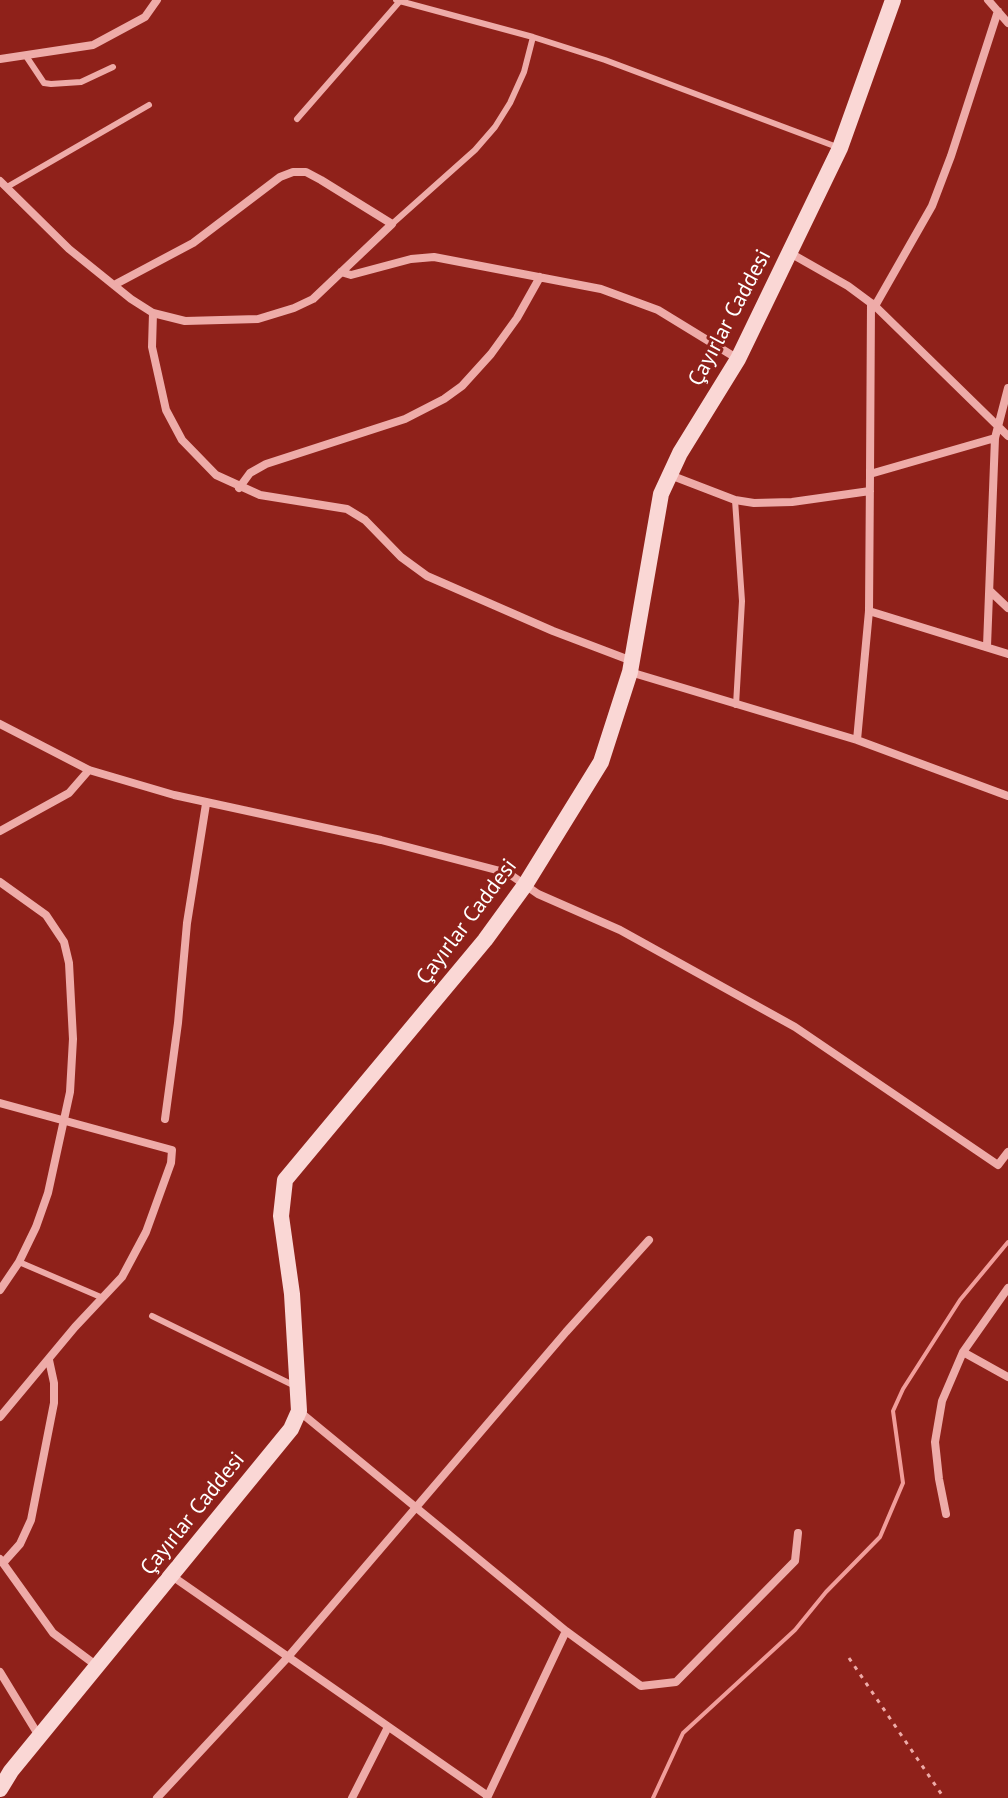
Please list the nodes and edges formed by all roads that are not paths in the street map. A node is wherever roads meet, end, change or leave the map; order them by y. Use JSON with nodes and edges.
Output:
{"nodes":[{"id":1,"x":157,"y":0,"type":"edge"},
{"id":2,"x":398,"y":0,"type":"edge"},
{"id":3,"x":893,"y":0,"type":"edge"},
{"id":4,"x":988,"y":0,"type":"edge"},
{"id":5,"x":998,"y":11,"type":"junction"},
{"id":6,"x":1008,"y":23,"type":"edge"},
{"id":7,"x":533,"y":37,"type":"junction"},
{"id":8,"x":26,"y":56,"type":"junction"},
{"id":9,"x":0,"y":59,"type":"edge"},
{"id":10,"x":113,"y":67,"type":"dead end"},
{"id":11,"x":149,"y":105,"type":"dead end"},
{"id":12,"x":297,"y":119,"type":"dead end"},
{"id":13,"x":840,"y":148,"type":"junction"},
{"id":14,"x":3,"y":184,"type":"edge"},
{"id":15,"x":392,"y":224,"type":"junction"},
{"id":16,"x":790,"y":253,"type":"junction"},
{"id":17,"x":341,"y":272,"type":"junction"},
{"id":18,"x":540,"y":277,"type":"junction"},
{"id":19,"x":114,"y":285,"type":"junction"},
{"id":20,"x":873,"y":305,"type":"junction"},
{"id":21,"x":153,"y":313,"type":"junction"},
{"id":22,"x":738,"y":359,"type":"junction"},
{"id":23,"x":1008,"y":388,"type":"edge"},
{"id":24,"x":999,"y":428,"type":"junction"},
{"id":25,"x":1008,"y":436,"type":"edge"},
{"id":26,"x":995,"y":438,"type":"junction"},
{"id":27,"x":870,"y":474,"type":"junction"},
{"id":28,"x":670,"y":475,"type":"junction"},
{"id":29,"x":239,"y":488,"type":"junction"},
{"id":30,"x":870,"y":491,"type":"junction"},
{"id":31,"x":735,"y":500,"type":"junction"},
{"id":32,"x":990,"y":591,"type":"junction"},
{"id":33,"x":1008,"y":608,"type":"edge"},
{"id":34,"x":869,"y":611,"type":"junction"},
{"id":35,"x":987,"y":646,"type":"junction"},
{"id":36,"x":1008,"y":654,"type":"edge"},
{"id":37,"x":631,"y":667,"type":"junction"},
{"id":38,"x":736,"y":705,"type":"junction"},
{"id":39,"x":0,"y":724,"type":"edge"},
{"id":40,"x":857,"y":740,"type":"junction"},
{"id":41,"x":89,"y":770,"type":"junction"},
{"id":42,"x":1008,"y":796,"type":"edge"},
{"id":43,"x":206,"y":804,"type":"junction"},
{"id":44,"x":0,"y":831,"type":"edge"},
{"id":45,"x":0,"y":882,"type":"edge"},
{"id":46,"x":525,"y":885,"type":"junction"},
{"id":47,"x":0,"y":1103,"type":"edge"},
{"id":48,"x":165,"y":1119,"type":"dead end"},
{"id":49,"x":65,"y":1121,"type":"junction"},
{"id":50,"x":1008,"y":1152,"type":"edge"},
{"id":51,"x":649,"y":1240,"type":"dead end"},
{"id":52,"x":19,"y":1262,"type":"junction"},
{"id":53,"x":1008,"y":1288,"type":"edge"},
{"id":54,"x":0,"y":1290,"type":"edge"},
{"id":55,"x":103,"y":1298,"type":"junction"},
{"id":56,"x":152,"y":1316,"type":"dead end"},
{"id":57,"x":963,"y":1352,"type":"junction"},
{"id":58,"x":49,"y":1360,"type":"junction"},
{"id":59,"x":1008,"y":1377,"type":"edge"},
{"id":60,"x":298,"y":1388,"type":"junction"},
{"id":61,"x":299,"y":1411,"type":"junction"},
{"id":62,"x":0,"y":1417,"type":"edge"},
{"id":63,"x":416,"y":1508,"type":"junction"},
{"id":64,"x":946,"y":1514,"type":"dead end"},
{"id":65,"x":798,"y":1533,"type":"dead end"},
{"id":66,"x":1,"y":1561,"type":"edge"},
{"id":67,"x":171,"y":1575,"type":"junction"},
{"id":68,"x":566,"y":1631,"type":"junction"},
{"id":69,"x":288,"y":1657,"type":"junction"},
{"id":70,"x":97,"y":1666,"type":"junction"},
{"id":71,"x":0,"y":1672,"type":"edge"},
{"id":72,"x":388,"y":1727,"type":"junction"},
{"id":73,"x":39,"y":1736,"type":"junction"},
{"id":74,"x":0,"y":1789,"type":"edge"},
{"id":75,"x":488,"y":1797,"type":"edge"},
{"id":76,"x":157,"y":1798,"type":"edge"},
{"id":77,"x":352,"y":1798,"type":"edge"}],
"edges":[{"from":1,"to":8,"type":"street"},
{"from":2,"to":7,"type":"lane"},
{"from":2,"to":12,"type":"lane"},
{"from":3,"to":13,"type":"street","name":"Çayırlar Caddesi"},
{"from":4,"to":5,"type":"street"},
{"from":5,"to":6,"type":"street"},
{"from":5,"to":20,"type":"street"},
{"from":7,"to":13,"type":"lane"},
{"from":7,"to":15,"type":"lane"},
{"from":8,"to":9,"type":"street"},
{"from":8,"to":10,"type":"lane"},
{"from":11,"to":14,"type":"lane"},
{"from":13,"to":16,"type":"street","name":"Çayırlar Caddesi"},
{"from":14,"to":19,"type":"street"},
{"from":15,"to":17,"type":"street"},
{"from":15,"to":19,"type":"street"},
{"from":16,"to":20,"type":"street"},
{"from":16,"to":22,"type":"street","name":"Çayırlar Caddesi"},
{"from":17,"to":18,"type":"street"},
{"from":17,"to":21,"type":"street"},
{"from":18,"to":22,"type":"street"},
{"from":18,"to":29,"type":"street"},
{"from":19,"to":21,"type":"street"},
{"from":20,"to":24,"type":"street"},
{"from":20,"to":27,"type":"street"},
{"from":21,"to":29,"type":"street"},
{"from":22,"to":28,"type":"street","name":"Çayırlar Caddesi"},
{"from":23,"to":24,"type":"street"},
{"from":24,"to":25,"type":"street"},
{"from":24,"to":26,"type":"street"},
{"from":26,"to":27,"type":"street"},
{"from":26,"to":32,"type":"street"},
{"from":27,"to":30,"type":"street"},
{"from":28,"to":31,"type":"street"},
{"from":28,"to":37,"type":"street","name":"Çayırlar Caddesi"},
{"from":29,"to":37,"type":"street"},
{"from":30,"to":31,"type":"street"},
{"from":30,"to":34,"type":"street"},
{"from":31,"to":38,"type":"lane"},
{"from":32,"to":33,"type":"street"},
{"from":32,"to":35,"type":"street"},
{"from":34,"to":35,"type":"street"},
{"from":34,"to":40,"type":"street"},
{"from":35,"to":36,"type":"street"},
{"from":37,"to":38,"type":"street"},
{"from":37,"to":46,"type":"street","name":"Çayırlar Caddesi"},
{"from":38,"to":40,"type":"street"},
{"from":39,"to":41,"type":"street"},
{"from":40,"to":42,"type":"street"},
{"from":41,"to":43,"type":"street"},
{"from":41,"to":44,"type":"street"},
{"from":43,"to":46,"type":"street"},
{"from":43,"to":48,"type":"street"},
{"from":45,"to":49,"type":"street"},
{"from":46,"to":50,"type":"street"},
{"from":46,"to":60,"type":"street","name":"Çayırlar Caddesi"},
{"from":47,"to":49,"type":"street"},
{"from":49,"to":52,"type":"street"},
{"from":49,"to":55,"type":"street"},
{"from":51,"to":63,"type":"street"},
{"from":52,"to":54,"type":"street"},
{"from":52,"to":55,"type":"lane"},
{"from":53,"to":57,"type":"street"},
{"from":55,"to":58,"type":"street"},
{"from":56,"to":60,"type":"lane"},
{"from":57,"to":59,"type":"street"},
{"from":57,"to":64,"type":"street"},
{"from":58,"to":62,"type":"street"},
{"from":58,"to":66,"type":"street"},
{"from":60,"to":61,"type":"street","name":"Çayırlar Caddesi"},
{"from":61,"to":63,"type":"street"},
{"from":61,"to":67,"type":"street","name":"Çayırlar Caddesi"},
{"from":63,"to":68,"type":"street"},
{"from":63,"to":69,"type":"street"},
{"from":65,"to":68,"type":"street"},
{"from":66,"to":70,"type":"street"},
{"from":67,"to":69,"type":"street"},
{"from":67,"to":70,"type":"street","name":"Çayırlar Caddesi"},
{"from":68,"to":75,"type":"street"},
{"from":69,"to":72,"type":"street"},
{"from":69,"to":76,"type":"street"},
{"from":70,"to":73,"type":"street","name":"Çayırlar Caddesi"},
{"from":71,"to":73,"type":"street"},
{"from":72,"to":75,"type":"street"},
{"from":72,"to":77,"type":"street"},
{"from":73,"to":74,"type":"street","name":"Çayırlar Caddesi"}]}
